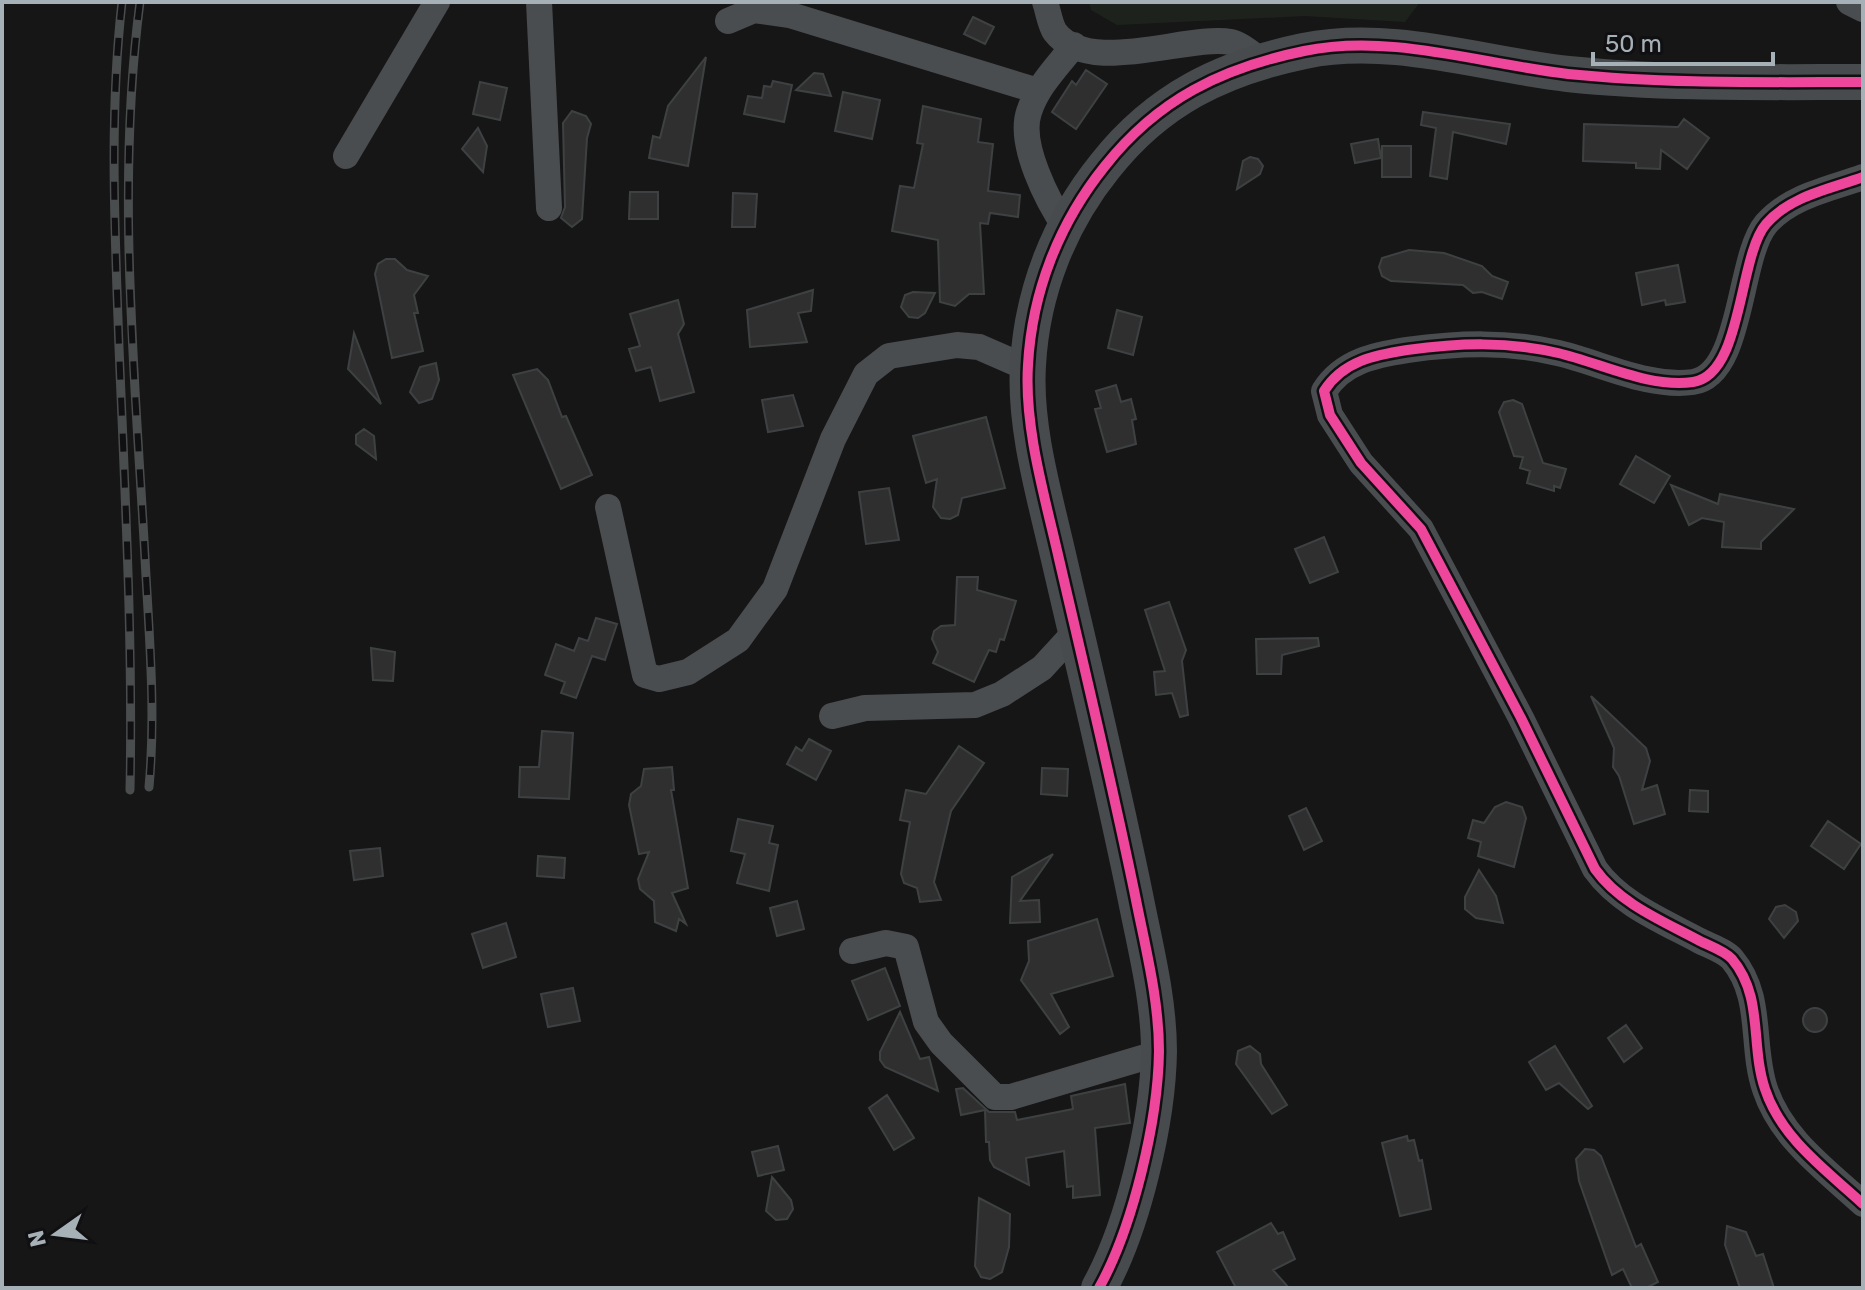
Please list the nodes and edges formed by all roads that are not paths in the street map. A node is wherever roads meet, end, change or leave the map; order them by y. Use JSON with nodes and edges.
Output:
{"nodes":[{"id":1,"x":437,"y":2,"type":"edge"},
{"id":2,"x":539,"y":2,"type":"edge"},
{"id":3,"x":1045,"y":2,"type":"edge"},
{"id":4,"x":1849,"y":2,"type":"edge"},
{"id":5,"x":1863,"y":9,"type":"edge"},
{"id":6,"x":728,"y":21,"type":"dead end"},
{"id":7,"x":1074,"y":45,"type":"junction"},
{"id":8,"x":1263,"y":62,"type":"junction"},
{"id":9,"x":1863,"y":82,"type":"edge"},
{"id":10,"x":1038,"y":91,"type":"junction"},
{"id":11,"x":346,"y":156,"type":"dead end"},
{"id":12,"x":1863,"y":177,"type":"edge"},
{"id":13,"x":549,"y":208,"type":"dead end"},
{"id":14,"x":1066,"y":228,"type":"junction"},
{"id":15,"x":1027,"y":368,"type":"junction"},
{"id":16,"x":608,"y":507,"type":"dead end"},
{"id":17,"x":1076,"y":631,"type":"junction"},
{"id":18,"x":832,"y":716,"type":"dead end"},
{"id":19,"x":852,"y":951,"type":"dead end"},
{"id":20,"x":1159,"y":1053,"type":"junction"},
{"id":21,"x":1863,"y":1204,"type":"edge"},
{"id":22,"x":1099,"y":1288,"type":"edge"}],
"edges":[{"from":1,"to":11,"type":"street"},
{"from":2,"to":13,"type":"street"},
{"from":3,"to":7,"type":"street"},
{"from":4,"to":5,"type":"street"},
{"from":6,"to":10,"type":"street"},
{"from":7,"to":8,"type":"street"},
{"from":7,"to":10,"type":"street"},
{"from":8,"to":9,"type":"street"},
{"from":8,"to":14,"type":"street"},
{"from":10,"to":14,"type":"street"},
{"from":12,"to":21,"type":"street"},
{"from":14,"to":15,"type":"street"},
{"from":15,"to":16,"type":"street"},
{"from":15,"to":17,"type":"street"},
{"from":17,"to":18,"type":"street"},
{"from":17,"to":20,"type":"street"},
{"from":19,"to":20,"type":"street"},
{"from":20,"to":22,"type":"street"}]}
